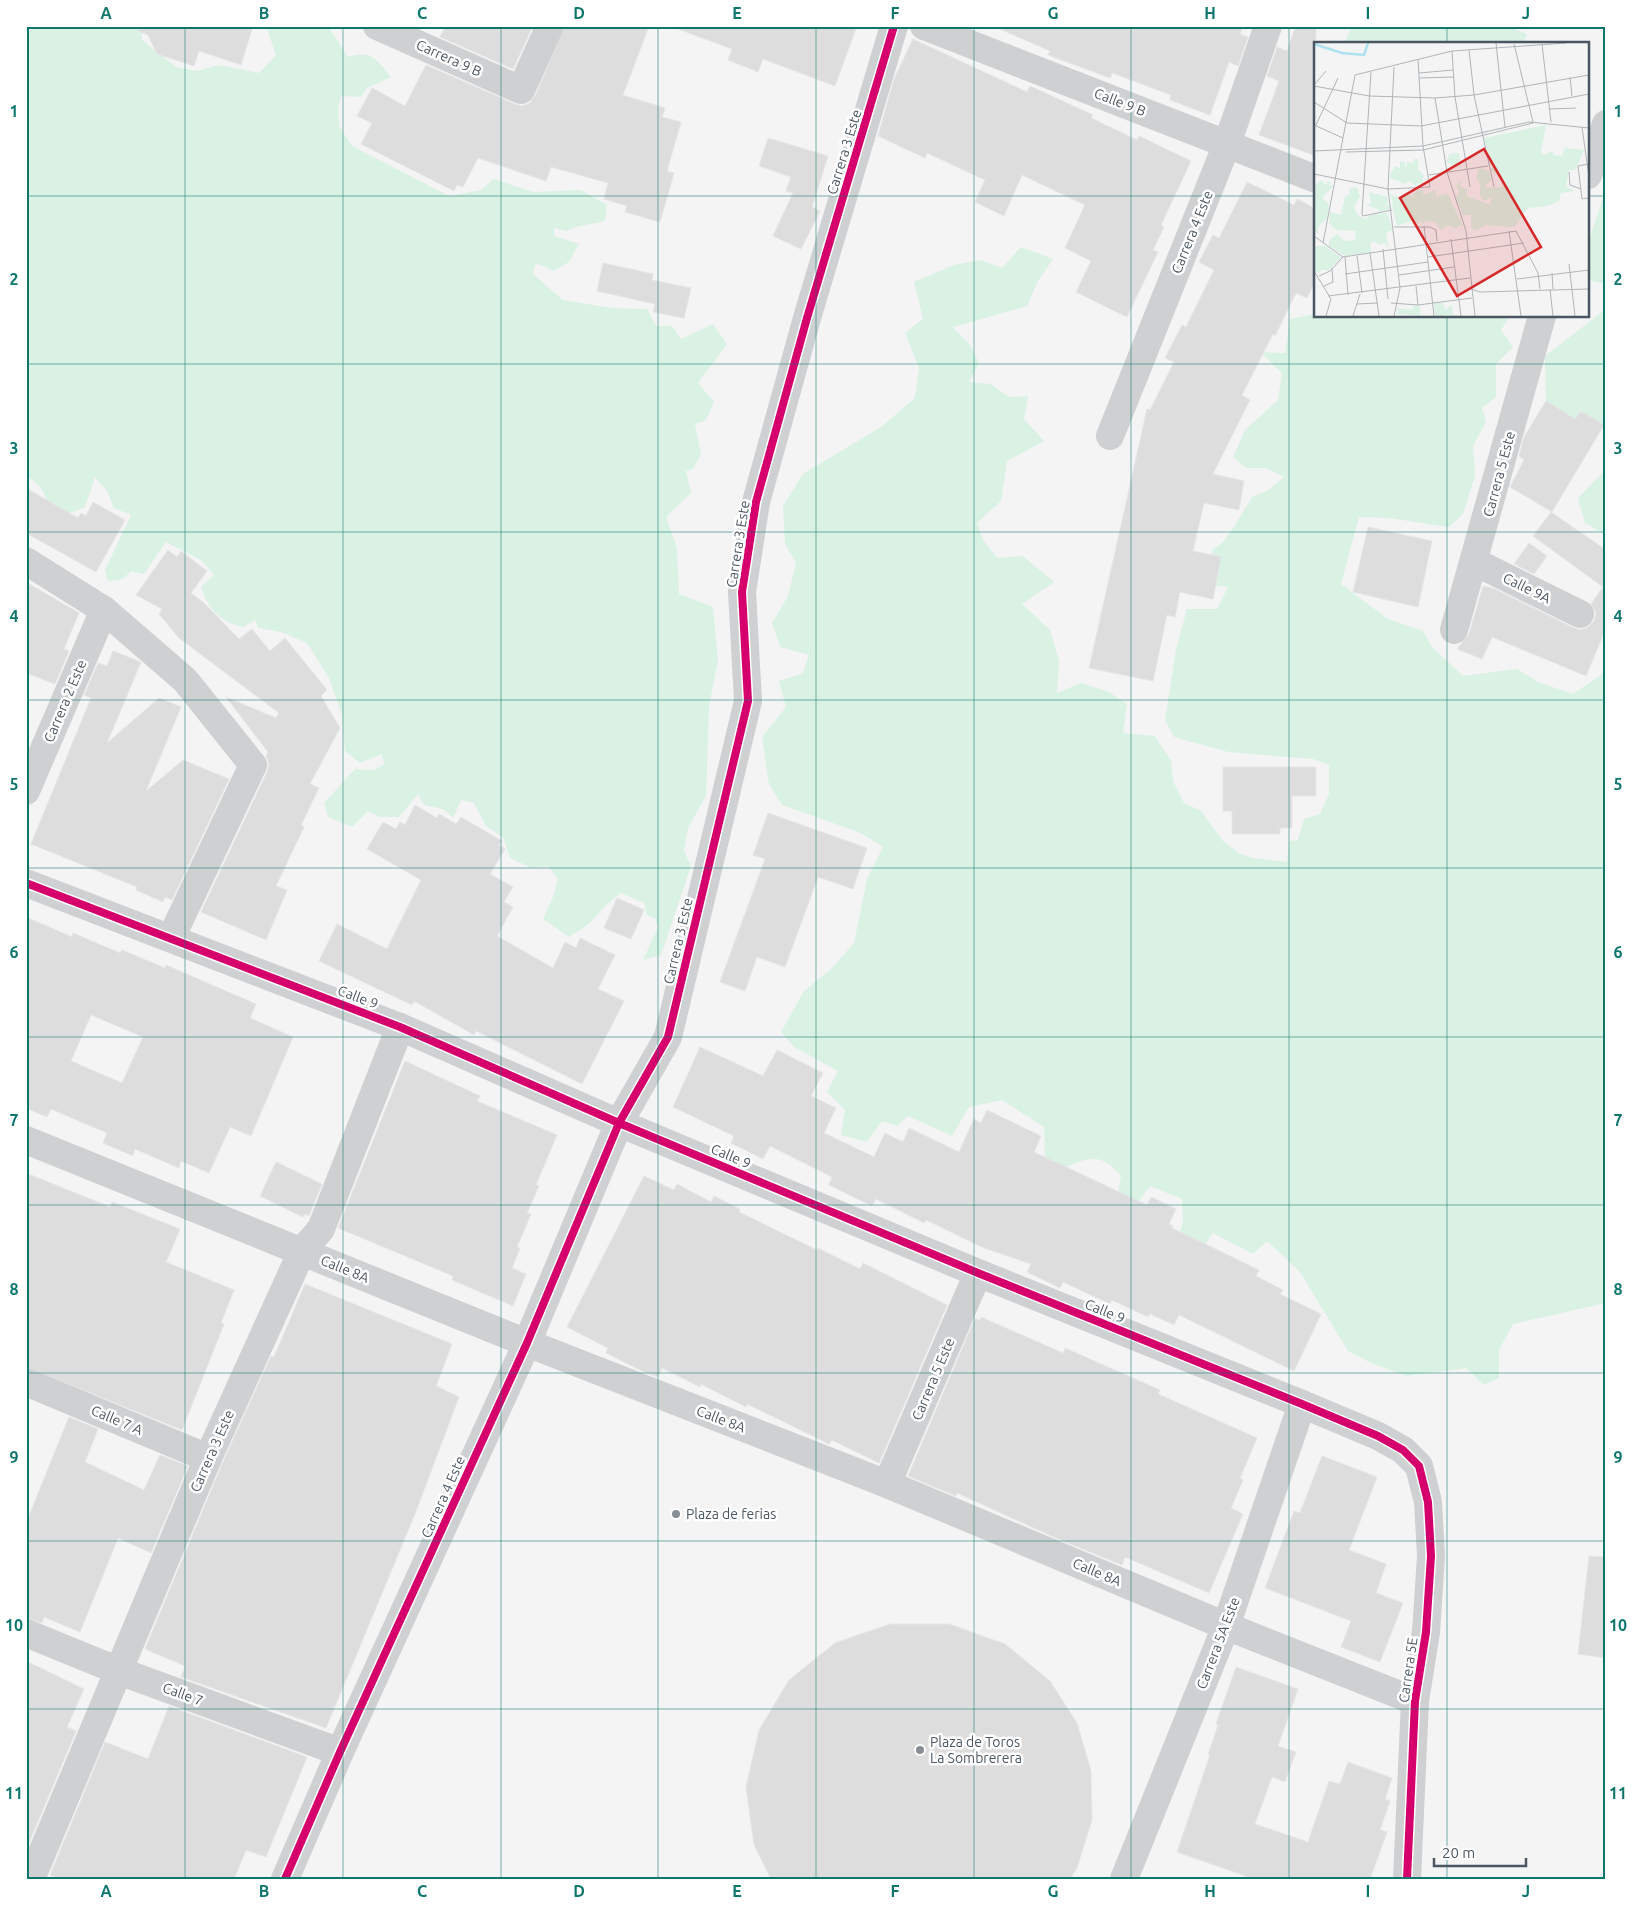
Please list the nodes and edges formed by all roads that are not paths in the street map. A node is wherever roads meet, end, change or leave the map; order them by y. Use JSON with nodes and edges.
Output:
{"nodes":[{"id":1,"x":377,"y":26,"type":"edge"},
{"id":2,"x":550,"y":26,"type":"edge"},
{"id":3,"x":894,"y":26,"type":"edge"},
{"id":4,"x":924,"y":26,"type":"edge"},
{"id":5,"x":1268,"y":26,"type":"edge"},
{"id":6,"x":1606,"y":124,"type":"edge"},
{"id":7,"x":1227,"y":144,"type":"junction"},
{"id":8,"x":1590,"y":169,"type":"edge"},
{"id":9,"x":1314,"y":178,"type":"edge"},
{"id":10,"x":1541,"y":318,"type":"edge"},
{"id":11,"x":1110,"y":436,"type":"dead end"},
{"id":12,"x":26,"y":561,"type":"edge"},
{"id":13,"x":1475,"y":562,"type":"junction"},
{"id":14,"x":104,"y":610,"type":"junction"},
{"id":15,"x":1580,"y":614,"type":"dead end"},
{"id":16,"x":1454,"y":630,"type":"dead end"},
{"id":17,"x":26,"y":792,"type":"edge"},
{"id":18,"x":26,"y":882,"type":"edge"},
{"id":19,"x":171,"y":938,"type":"junction"},
{"id":20,"x":400,"y":1027,"type":"junction"},
{"id":21,"x":619,"y":1123,"type":"junction"},
{"id":22,"x":26,"y":1140,"type":"edge"},
{"id":23,"x":302,"y":1251,"type":"junction"},
{"id":24,"x":978,"y":1273,"type":"junction"},
{"id":25,"x":527,"y":1343,"type":"junction"},
{"id":26,"x":26,"y":1382,"type":"edge"},
{"id":27,"x":1302,"y":1404,"type":"junction"},
{"id":28,"x":208,"y":1458,"type":"junction"},
{"id":29,"x":1419,"y":1466,"type":"joint"},
{"id":30,"x":887,"y":1484,"type":"junction"},
{"id":31,"x":1226,"y":1626,"type":"junction"},
{"id":32,"x":26,"y":1633,"type":"edge"},
{"id":33,"x":119,"y":1671,"type":"junction"},
{"id":34,"x":1415,"y":1702,"type":"junction"},
{"id":35,"x":340,"y":1752,"type":"junction"},
{"id":36,"x":31,"y":1879,"type":"edge"},
{"id":37,"x":285,"y":1879,"type":"edge"},
{"id":38,"x":1124,"y":1879,"type":"edge"},
{"id":39,"x":1407,"y":1879,"type":"edge"}],
"edges":[{"from":1,"to":2,"type":"street","name":"Carrera 9 B"},
{"from":3,"to":21,"type":"street","name":"Carrera 3 Este"},
{"from":4,"to":7,"type":"street","name":"Calle 9 B"},
{"from":5,"to":7,"type":"street","name":"Carrera 4 Este"},
{"from":6,"to":8,"type":"street"},
{"from":7,"to":9,"type":"street","name":"Calle 9 B"},
{"from":7,"to":11,"type":"street","name":"Carrera 4 Este"},
{"from":10,"to":13,"type":"street","name":"Carrera 5 Este"},
{"from":12,"to":14,"type":"street"},
{"from":13,"to":15,"type":"street","name":"Calle 9A"},
{"from":13,"to":16,"type":"street","name":"Carrera 5 Este"},
{"from":14,"to":17,"type":"street","name":"Carrera 2 Este"},
{"from":14,"to":19,"type":"street"},
{"from":18,"to":19,"type":"street","name":"Calle 9"},
{"from":19,"to":20,"type":"street","name":"Calle 9"},
{"from":20,"to":21,"type":"street","name":"Calle 9"},
{"from":20,"to":23,"type":"street","name":"Carrera 3 Este"},
{"from":21,"to":24,"type":"street","name":"Calle 9"},
{"from":21,"to":25,"type":"street","name":"Carrera 4 Este"},
{"from":22,"to":23,"type":"street","name":"Calle 8A"},
{"from":23,"to":25,"type":"street","name":"Calle 8A"},
{"from":23,"to":28,"type":"street","name":"Carrera 3 Este"},
{"from":24,"to":27,"type":"street","name":"Calle 9"},
{"from":24,"to":30,"type":"street","name":"Carrera 5 Este"},
{"from":25,"to":30,"type":"street","name":"Calle 8A"},
{"from":25,"to":35,"type":"street","name":"Carrera 4 Este"},
{"from":26,"to":28,"type":"street","name":"Calle 7 A"},
{"from":27,"to":29,"type":"street","name":"Calle 9"},
{"from":27,"to":31,"type":"street","name":"Carrera 5A Este"},
{"from":28,"to":33,"type":"street","name":"Carrera 3 Este"},
{"from":29,"to":34,"type":"street","name":"Carrera 5E"},
{"from":30,"to":31,"type":"street","name":"Calle 8A"},
{"from":31,"to":34,"type":"street","name":"Calle 8A"},
{"from":31,"to":38,"type":"street","name":"Carrera 5A Este"},
{"from":32,"to":33,"type":"street","name":"Calle 7"},
{"from":33,"to":35,"type":"street","name":"Calle 7"},
{"from":33,"to":36,"type":"street","name":"Carrera 3 Este"},
{"from":34,"to":39,"type":"street","name":"Carrera 5E"},
{"from":35,"to":37,"type":"street","name":"Carrera 4 Este"}]}
